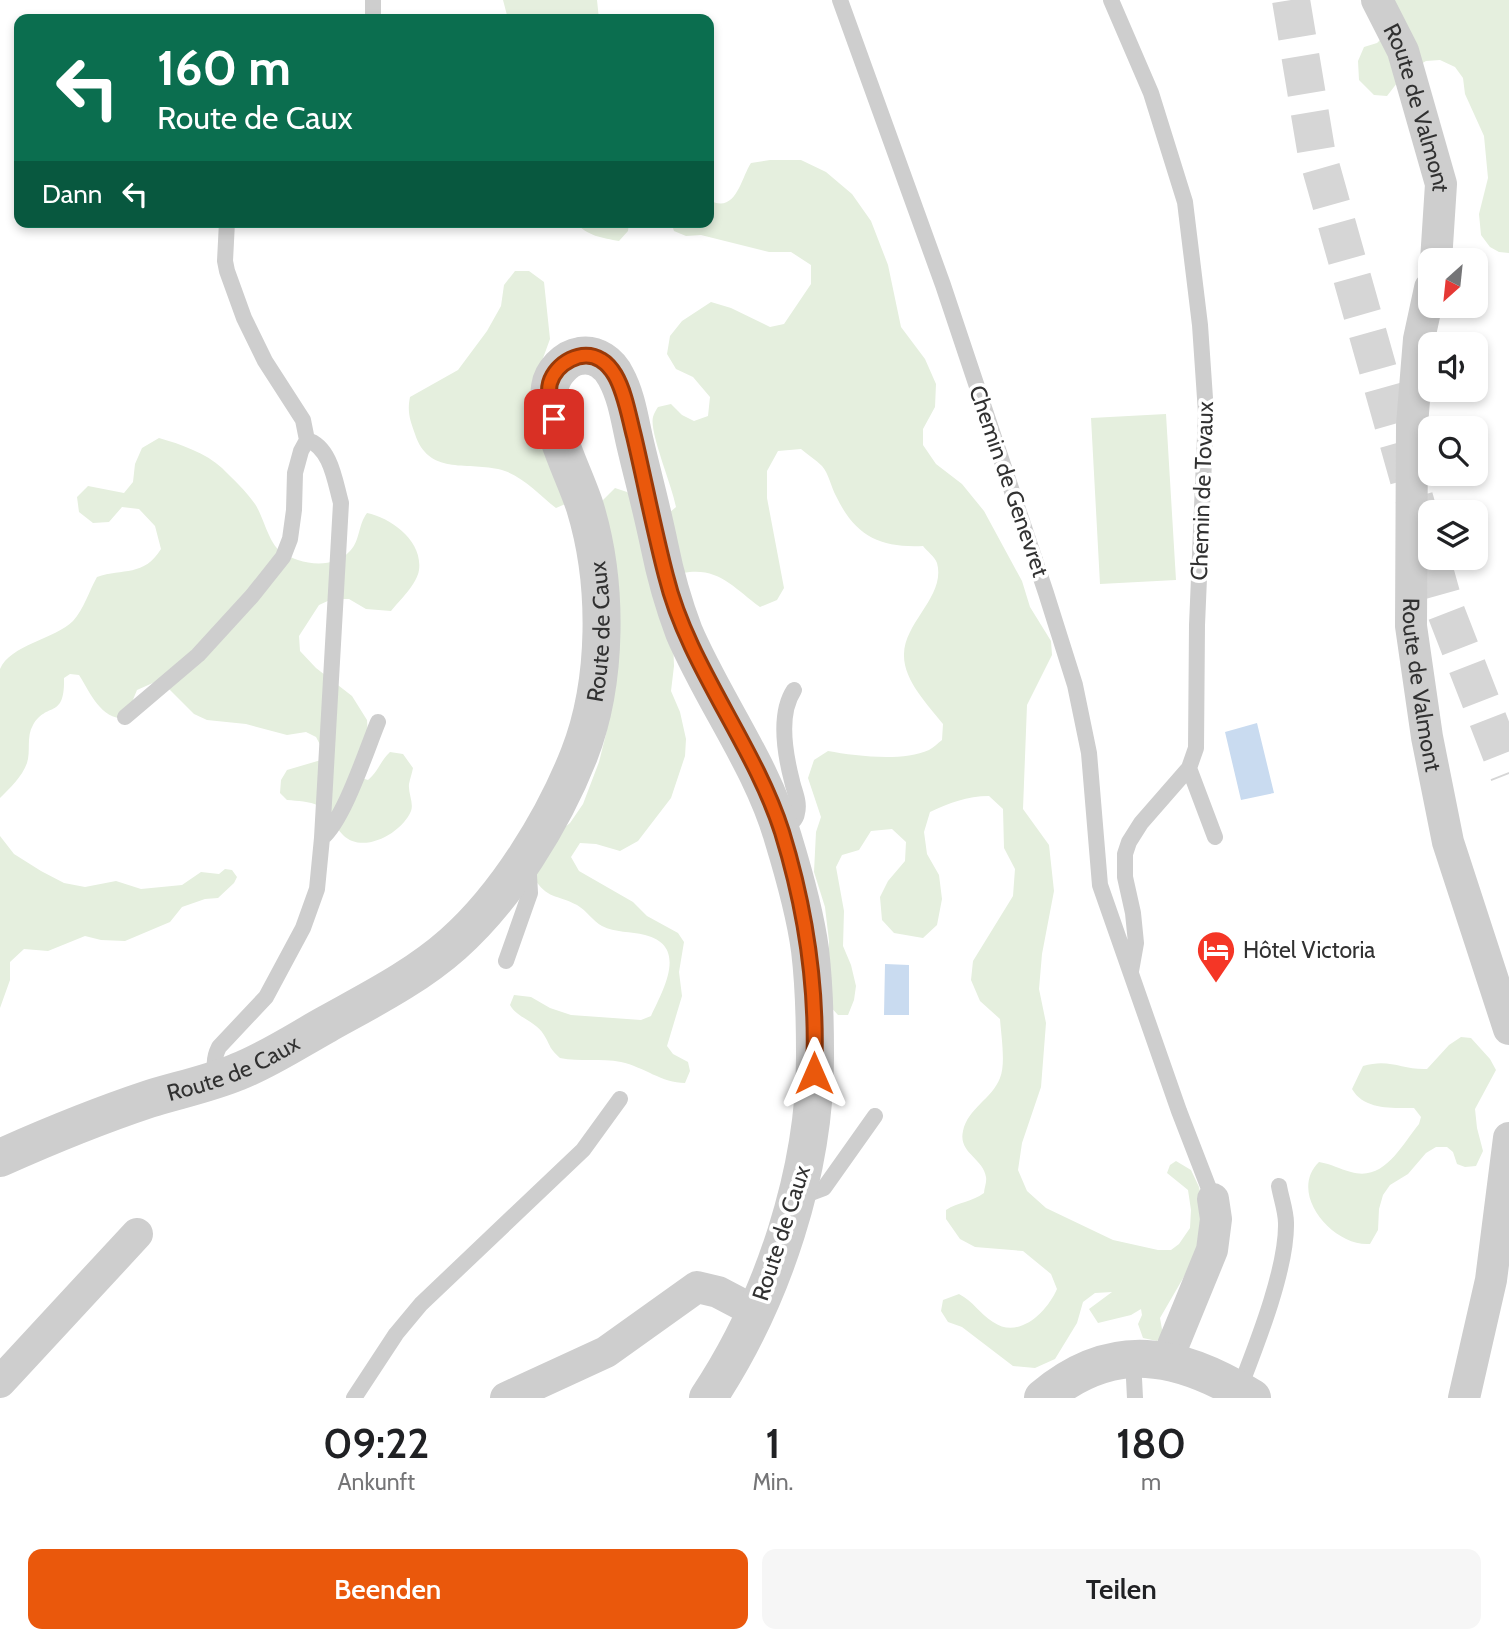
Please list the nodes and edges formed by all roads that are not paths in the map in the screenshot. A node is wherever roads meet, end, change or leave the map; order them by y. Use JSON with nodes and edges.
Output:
{"nodes":[{"id":1,"x":840,"y":0,"type":"edge"},
{"id":2,"x":1111,"y":0,"type":"edge"},
{"id":3,"x":1377,"y":0,"type":"edge"},
{"id":4,"x":227,"y":228,"type":"edge"},
{"id":5,"x":1437,"y":248,"type":"edge"},
{"id":6,"x":1424,"y":318,"type":"edge"},
{"id":7,"x":307,"y":440,"type":"junction"},
{"id":8,"x":794,"y":690,"type":"dead end"},
{"id":9,"x":125,"y":718,"type":"dead end"},
{"id":10,"x":379,"y":722,"type":"dead end"},
{"id":11,"x":1189,"y":768,"type":"junction"},
{"id":12,"x":781,"y":830,"type":"junction"},
{"id":13,"x":323,"y":838,"type":"junction"},
{"id":14,"x":1215,"y":838,"type":"dead end"},
{"id":15,"x":519,"y":866,"type":"junction"},
{"id":16,"x":506,"y":961,"type":"dead end"},
{"id":17,"x":1132,"y":971,"type":"junction"},
{"id":18,"x":1509,"y":1029,"type":"edge"},
{"id":19,"x":218,"y":1079,"type":"junction"},
{"id":20,"x":620,"y":1099,"type":"dead end"},
{"id":21,"x":875,"y":1116,"type":"dead end"},
{"id":22,"x":1509,"y":1138,"type":"edge"},
{"id":23,"x":0,"y":1158,"type":"edge"},
{"id":24,"x":1279,"y":1186,"type":"dead end"},
{"id":25,"x":799,"y":1190,"type":"junction"},
{"id":26,"x":1213,"y":1199,"type":"joint"},
{"id":27,"x":136,"y":1234,"type":"dead end"},
{"id":28,"x":756,"y":1312,"type":"junction"},
{"id":29,"x":1150,"y":1359,"type":"junction"},
{"id":30,"x":0,"y":1382,"type":"edge"},
{"id":31,"x":1245,"y":1394,"type":"edge"},
{"id":32,"x":354,"y":1398,"type":"edge"},
{"id":33,"x":506,"y":1398,"type":"edge"},
{"id":34,"x":708,"y":1398,"type":"edge"},
{"id":35,"x":1043,"y":1398,"type":"edge"},
{"id":36,"x":1135,"y":1398,"type":"edge"},
{"id":37,"x":1464,"y":1398,"type":"edge"}],
"edges":[{"from":1,"to":17,"type":"lane","name":"Chemin de Genevret"},
{"from":2,"to":11,"type":"lane","name":"Chemin de Tovaux"},
{"from":3,"to":5,"type":"street","name":"Route de Valmont"},
{"from":4,"to":7,"type":"lane"},
{"from":6,"to":18,"type":"street","name":"Route de Valmont"},
{"from":7,"to":9,"type":"lane"},
{"from":7,"to":13,"type":"lane"},
{"from":8,"to":12,"type":"lane"},
{"from":10,"to":13,"type":"lane"},
{"from":11,"to":14,"type":"lane"},
{"from":11,"to":17,"type":"lane","name":"Chemin de Tovaux"},
{"from":12,"to":15,"type":"street","name":"Route de Caux"},
{"from":12,"to":25,"type":"street","name":"Route de Caux"},
{"from":13,"to":19,"type":"lane"},
{"from":15,"to":16,"type":"lane"},
{"from":15,"to":19,"type":"street","name":"Route de Caux"},
{"from":17,"to":26,"type":"lane","name":"Chemin de Genevret"},
{"from":19,"to":23,"type":"street","name":"Route de Caux"},
{"from":20,"to":32,"type":"lane"},
{"from":21,"to":25,"type":"lane"},
{"from":22,"to":37,"type":"street"},
{"from":24,"to":31,"type":"lane"},
{"from":25,"to":28,"type":"street","name":"Route de Caux"},
{"from":26,"to":29,"type":"street"},
{"from":27,"to":30,"type":"street"},
{"from":28,"to":33,"type":"street","name":"Route de Caux"},
{"from":28,"to":34,"type":"street","name":"Route de Caux"},
{"from":29,"to":31,"type":"street"},
{"from":29,"to":35,"type":"street"},
{"from":29,"to":36,"type":"lane"}]}
